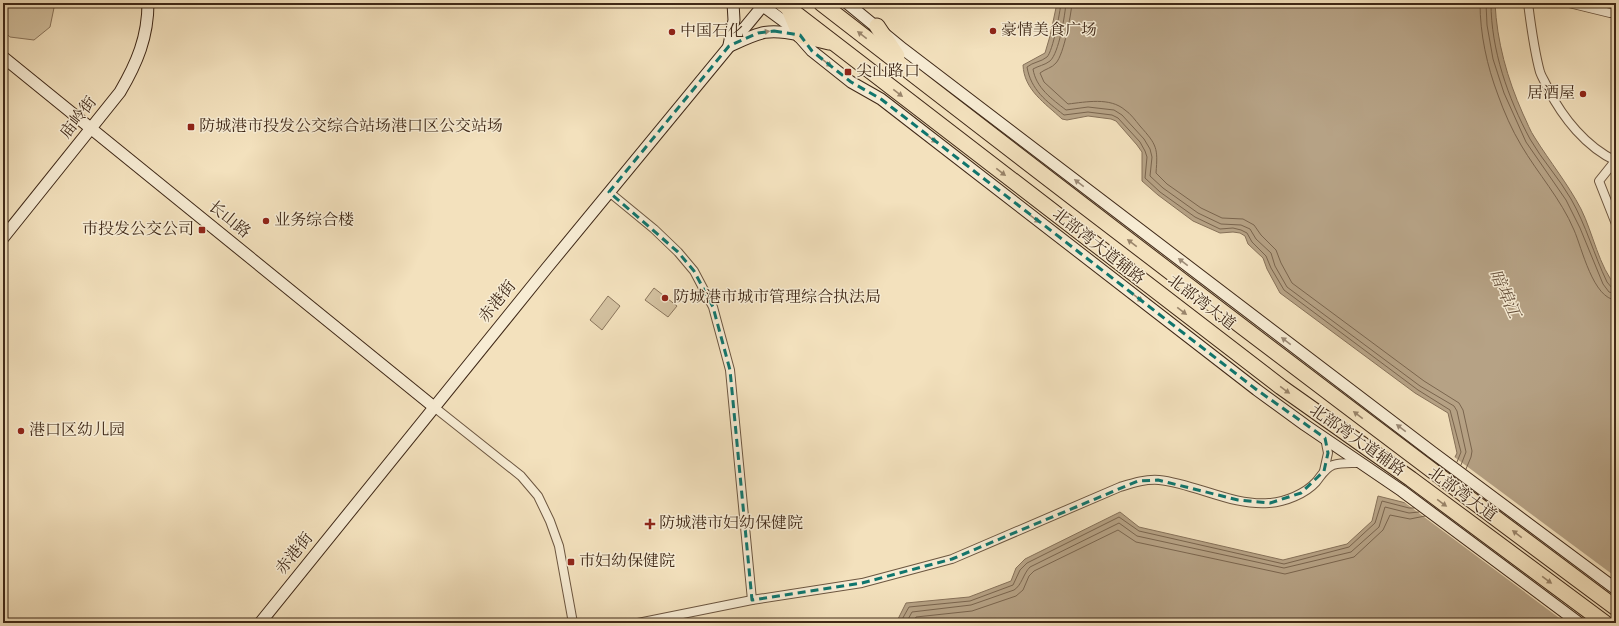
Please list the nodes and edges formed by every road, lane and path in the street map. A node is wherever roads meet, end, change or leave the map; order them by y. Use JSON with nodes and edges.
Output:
{"nodes":[{"id":1,"x":148,"y":3,"type":"edge"},
{"id":2,"x":734,"y":3,"type":"edge"},
{"id":3,"x":821,"y":3,"type":"edge"},
{"id":4,"x":1528,"y":3,"type":"edge"},
{"id":5,"x":1569,"y":3,"type":"edge"},
{"id":6,"x":762,"y":4,"type":"edge"},
{"id":7,"x":849,"y":4,"type":"edge"},
{"id":8,"x":785,"y":5,"type":"edge"},
{"id":9,"x":1616,"y":12,"type":"edge"},
{"id":10,"x":877,"y":26,"type":"junction"},
{"id":11,"x":800,"y":35,"type":"junction"},
{"id":12,"x":834,"y":43,"type":"junction"},
{"id":13,"x":729,"y":46,"type":"junction"},
{"id":14,"x":3,"y":57,"type":"edge"},
{"id":15,"x":904,"y":67,"type":"junction"},
{"id":16,"x":92,"y":129,"type":"junction"},
{"id":17,"x":1615,"y":161,"type":"edge"},
{"id":18,"x":609,"y":192,"type":"junction"},
{"id":19,"x":1616,"y":224,"type":"edge"},
{"id":20,"x":3,"y":238,"type":"edge"},
{"id":21,"x":434,"y":407,"type":"junction"},
{"id":22,"x":1325,"y":438,"type":"junction"},
{"id":23,"x":1363,"y":464,"type":"junction"},
{"id":24,"x":1324,"y":471,"type":"junction"},
{"id":25,"x":1407,"y":485,"type":"junction"},
{"id":26,"x":1616,"y":589,"type":"edge"},
{"id":27,"x":752,"y":600,"type":"junction"},
{"id":28,"x":1616,"y":608,"type":"edge"},
{"id":29,"x":260,"y":623,"type":"edge"},
{"id":30,"x":573,"y":623,"type":"edge"},
{"id":31,"x":638,"y":623,"type":"edge"},
{"id":32,"x":1579,"y":623,"type":"edge"},
{"id":33,"x":1605,"y":623,"type":"edge"}],
"edges":[{"from":1,"to":16,"type":"main road","name":"庙岭街"},
{"from":2,"to":13,"type":"main road"},
{"from":15,"to":3,"type":"highway","name":"北部湾大道","one_way":true},
{"from":4,"to":17,"type":"street"},
{"from":5,"to":9,"type":"street"},
{"from":6,"to":11,"type":"main road","name":"北部湾大道辅路"},
{"from":6,"to":13,"type":"main road","name":"赤港街"},
{"from":7,"to":10,"type":"main road"},
{"from":8,"to":11,"type":"highway"},
{"from":8,"to":12,"type":"highway","name":"北部湾大道"},
{"from":10,"to":15,"type":"highway"},
{"from":26,"to":10,"type":"main road","one_way":true},
{"from":11,"to":12,"type":"highway"},
{"from":13,"to":11,"type":"main road","one_way":true},
{"from":11,"to":22,"type":"main road","name":"北部湾大道辅路","one_way":true},
{"from":12,"to":25,"type":"highway","name":"北部湾大道","one_way":true},
{"from":13,"to":18,"type":"main road","name":"赤港街"},
{"from":14,"to":16,"type":"main road","name":"长山路"},
{"from":28,"to":15,"type":"highway","name":"北部湾大道","one_way":true},
{"from":16,"to":20,"type":"main road","name":"庙岭街"},
{"from":16,"to":21,"type":"main road","name":"长山路"},
{"from":17,"to":19,"type":"street"},
{"from":18,"to":21,"type":"main road","name":"赤港街"},
{"from":18,"to":27,"type":"street"},
{"from":21,"to":29,"type":"main road","name":"赤港街"},
{"from":21,"to":30,"type":"street"},
{"from":22,"to":23,"type":"main road","name":"北部湾大道辅路"},
{"from":22,"to":24,"type":"street"},
{"from":23,"to":24,"type":"street"},
{"from":23,"to":25,"type":"main road","name":"北部湾大道辅路"},
{"from":24,"to":27,"type":"street"},
{"from":25,"to":32,"type":"main road","name":"北部湾大道辅路"},
{"from":25,"to":33,"type":"highway","name":"北部湾大道","one_way":true},
{"from":27,"to":31,"type":"street"}]}
